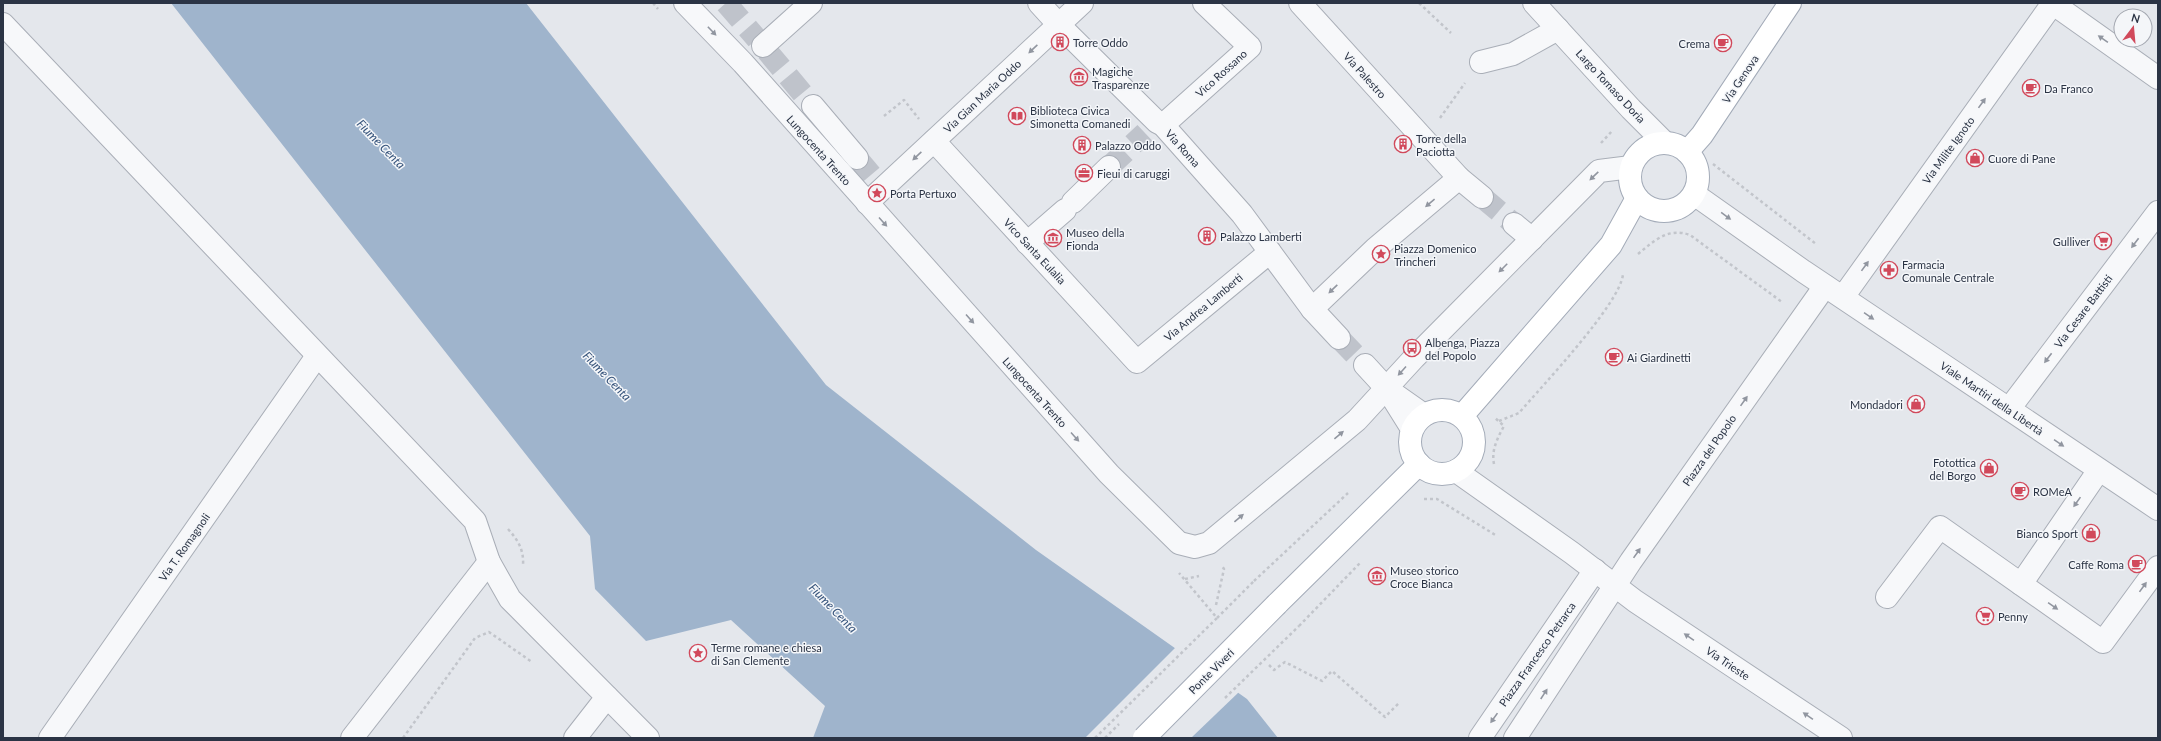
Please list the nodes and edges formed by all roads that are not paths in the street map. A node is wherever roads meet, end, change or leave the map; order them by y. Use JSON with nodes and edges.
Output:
{"nodes":[{"id":1,"x":685,"y":3,"type":"edge"},
{"id":2,"x":811,"y":3,"type":"edge"},
{"id":3,"x":1039,"y":3,"type":"edge"},
{"id":4,"x":1082,"y":3,"type":"edge"},
{"id":5,"x":1204,"y":3,"type":"edge"},
{"id":6,"x":1300,"y":3,"type":"edge"},
{"id":7,"x":1534,"y":3,"type":"edge"},
{"id":8,"x":1790,"y":3,"type":"edge"},
{"id":9,"x":2053,"y":3,"type":"edge"},
{"id":10,"x":3,"y":24,"type":"edge"},
{"id":11,"x":1059,"y":26,"type":"junction"},
{"id":12,"x":1558,"y":29,"type":"junction"},
{"id":13,"x":763,"y":45,"type":"dead end"},
{"id":14,"x":1481,"y":62,"type":"road end"},
{"id":15,"x":2158,"y":78,"type":"edge"},
{"id":16,"x":813,"y":106,"type":"tunnel mouth"},
{"id":17,"x":1155,"y":127,"type":"junction"},
{"id":18,"x":935,"y":140,"type":"junction"},
{"id":19,"x":1665,"y":143,"type":"junction"},
{"id":20,"x":1687,"y":152,"type":"junction"},
{"id":21,"x":857,"y":158,"type":"tunnel mouth"},
{"id":22,"x":1631,"y":167,"type":"junction"},
{"id":23,"x":1109,"y":168,"type":"tunnel mouth"},
{"id":24,"x":1460,"y":178,"type":"junction"},
{"id":25,"x":1694,"y":194,"type":"junction"},
{"id":26,"x":1482,"y":197,"type":"tunnel mouth"},
{"id":27,"x":1637,"y":198,"type":"junction"},
{"id":28,"x":867,"y":203,"type":"junction"},
{"id":29,"x":2158,"y":212,"type":"edge"},
{"id":30,"x":1514,"y":224,"type":"tunnel mouth"},
{"id":31,"x":1532,"y":239,"type":"junction"},
{"id":32,"x":1027,"y":243,"type":"junction"},
{"id":33,"x":1270,"y":252,"type":"junction"},
{"id":34,"x":1834,"y":292,"type":"junction"},
{"id":35,"x":1312,"y":309,"type":"junction"},
{"id":36,"x":1339,"y":338,"type":"tunnel mouth"},
{"id":37,"x":317,"y":356,"type":"junction"},
{"id":38,"x":1137,"y":362,"type":"joint"},
{"id":39,"x":1365,"y":365,"type":"tunnel mouth"},
{"id":40,"x":1387,"y":389,"type":"junction"},
{"id":41,"x":1469,"y":408,"type":"junction"},
{"id":42,"x":2009,"y":409,"type":"junction"},
{"id":43,"x":1418,"y":422,"type":"junction"},
{"id":44,"x":1418,"y":464,"type":"junction"},
{"id":45,"x":2099,"y":470,"type":"junction"},
{"id":46,"x":1456,"y":471,"type":"junction"},
{"id":47,"x":2158,"y":509,"type":"edge"},
{"id":48,"x":489,"y":562,"type":"junction"},
{"id":49,"x":2158,"y":567,"type":"edge"},
{"id":50,"x":1595,"y":570,"type":"junction"},
{"id":51,"x":2021,"y":584,"type":"junction"},
{"id":52,"x":1615,"y":586,"type":"junction"},
{"id":53,"x":1887,"y":597,"type":"dead end"},
{"id":54,"x":607,"y":697,"type":"junction"},
{"id":55,"x":50,"y":738,"type":"edge"},
{"id":56,"x":352,"y":738,"type":"edge"},
{"id":57,"x":575,"y":738,"type":"edge"},
{"id":58,"x":648,"y":738,"type":"edge"},
{"id":59,"x":1144,"y":738,"type":"edge"},
{"id":60,"x":1480,"y":738,"type":"edge"},
{"id":61,"x":1515,"y":738,"type":"edge"},
{"id":62,"x":1841,"y":738,"type":"edge"}],
"edges":[{"from":1,"to":28,"type":"street","name":"Lungocenta Trento","one_way":true},
{"from":2,"to":13,"type":"street"},
{"from":3,"to":11,"type":"street","name":"Via Roma"},
{"from":4,"to":11,"type":"street","name":"Via Gian Maria Oddo"},
{"from":5,"to":17,"type":"street","name":"Vico Rossano"},
{"from":6,"to":24,"type":"street","name":"Via Palestro"},
{"from":7,"to":12,"type":"street","name":"Largo Tomaso Doria"},
{"from":8,"to":20,"type":"main road","name":"Via Genova"},
{"from":15,"to":9,"type":"street","one_way":true},
{"from":34,"to":9,"type":"street","name":"Via Milite Ignoto","one_way":true},
{"from":10,"to":37,"type":"street"},
{"from":11,"to":17,"type":"street","name":"Via Roma"},
{"from":11,"to":18,"type":"street","name":"Via Gian Maria Oddo","one_way":true},
{"from":12,"to":14,"type":"street"},
{"from":12,"to":19,"type":"street","name":"Largo Tomaso Doria"},
{"from":16,"to":21,"type":"street"},
{"from":17,"to":33,"type":"street","name":"Via Roma"},
{"from":18,"to":28,"type":"street","name":"Via Gian Maria Oddo","one_way":true},
{"from":18,"to":32,"type":"street","name":"Vico Santa Eulalia"},
{"from":19,"to":20,"type":"main road"},
{"from":19,"to":22,"type":"main road"},
{"from":20,"to":25,"type":"main road"},
{"from":22,"to":27,"type":"main road"},
{"from":22,"to":31,"type":"street","name":"Lungocenta Trento","one_way":true},
{"from":23,"to":32,"type":"street"},
{"from":24,"to":26,"type":"street"},
{"from":24,"to":35,"type":"street","one_way":true},
{"from":25,"to":27,"type":"main road"},
{"from":25,"to":34,"type":"street","one_way":true},
{"from":27,"to":41,"type":"main road"},
{"from":28,"to":40,"type":"street","name":"Lungocenta Trento","one_way":true},
{"from":29,"to":42,"type":"street","name":"Via Cesare Battisti","one_way":true},
{"from":30,"to":31,"type":"street"},
{"from":31,"to":40,"type":"street","name":"Lungocenta Trento","one_way":true},
{"from":32,"to":38,"type":"street","name":"Vico Santa Eulalia"},
{"from":33,"to":35,"type":"street","name":"Via Roma"},
{"from":33,"to":38,"type":"street","name":"Via Andrea Lamberti"},
{"from":34,"to":42,"type":"street","name":"Viale Martiri della Libertà","one_way":true},
{"from":52,"to":34,"type":"street","name":"Piazza del Popolo","one_way":true},
{"from":35,"to":36,"type":"street"},
{"from":37,"to":48,"type":"street"},
{"from":37,"to":55,"type":"street","name":"Via T. Romagnoli"},
{"from":39,"to":40,"type":"street"},
{"from":40,"to":43,"type":"street"},
{"from":41,"to":43,"type":"main road"},
{"from":41,"to":46,"type":"main road"},
{"from":42,"to":45,"type":"street","name":"Viale Martiri della Libertà","one_way":true},
{"from":43,"to":44,"type":"main road"},
{"from":44,"to":46,"type":"main road"},
{"from":44,"to":59,"type":"main road","name":"Ponte Viveri","bridge":true},
{"from":45,"to":47,"type":"street","name":"Viale Martiri della Libertà"},
{"from":45,"to":51,"type":"street","one_way":true},
{"from":46,"to":50,"type":"street"},
{"from":48,"to":54,"type":"street"},
{"from":48,"to":56,"type":"street"},
{"from":51,"to":49,"type":"street","one_way":true},
{"from":50,"to":52,"type":"street"},
{"from":50,"to":60,"type":"street","name":"Piazza Francesco Petrarca","one_way":true},
{"from":51,"to":53,"type":"street"},
{"from":61,"to":52,"type":"street","name":"Piazza del Popolo","one_way":true},
{"from":62,"to":52,"type":"street","name":"Via Trieste","one_way":true},
{"from":54,"to":57,"type":"street"},
{"from":54,"to":58,"type":"street"}]}
